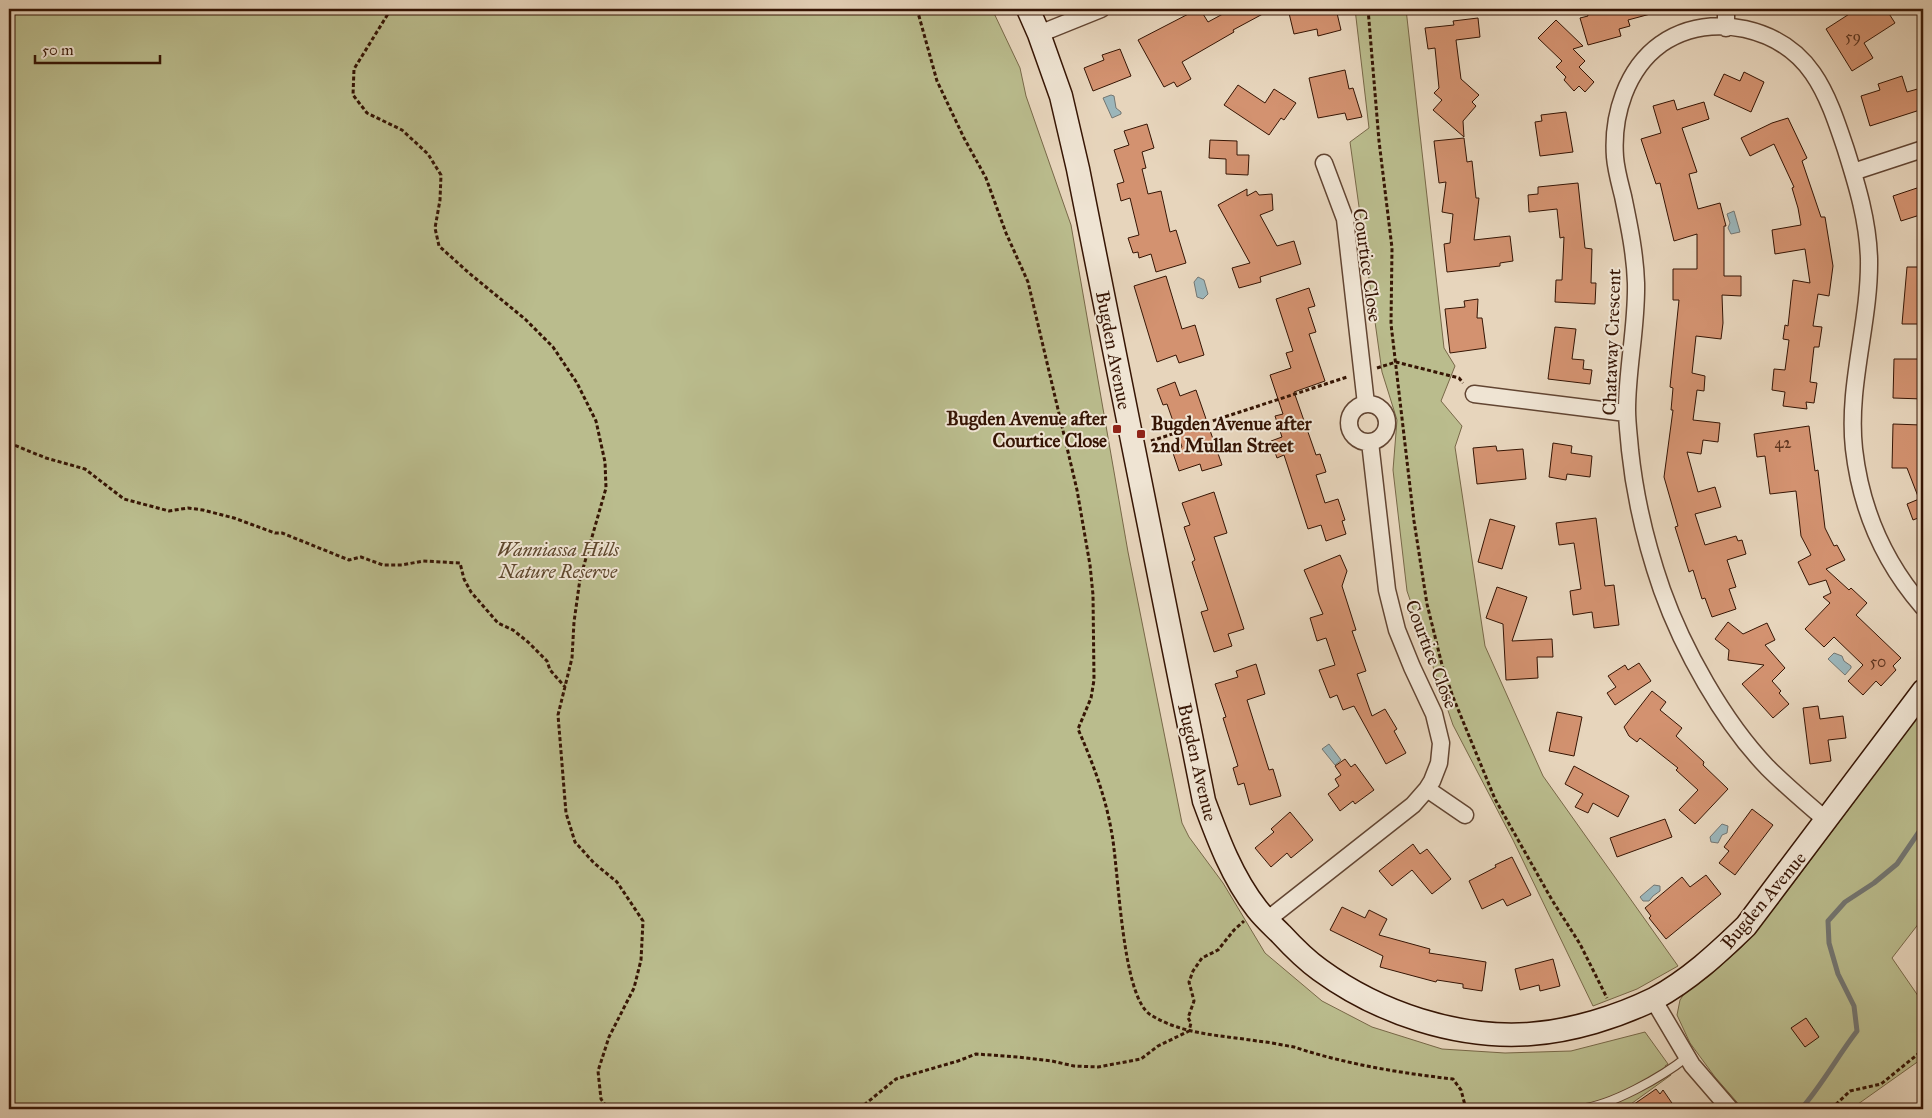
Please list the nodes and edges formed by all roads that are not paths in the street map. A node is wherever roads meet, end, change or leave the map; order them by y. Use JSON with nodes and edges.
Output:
{"nodes":[{"id":1,"x":1028,"y":9,"type":"edge"},
{"id":2,"x":1101,"y":9,"type":"edge"},
{"id":3,"x":1726,"y":9,"type":"edge"},
{"id":4,"x":1726,"y":28,"type":"junction"},
{"id":5,"x":1039,"y":34,"type":"junction"},
{"id":6,"x":1923,"y":148,"type":"edge"},
{"id":7,"x":1324,"y":163,"type":"dead end"},
{"id":8,"x":1853,"y":172,"type":"junction"},
{"id":9,"x":1474,"y":394,"type":"road end"},
{"id":10,"x":1366,"y":404,"type":"junction"},
{"id":11,"x":1626,"y":413,"type":"junction"},
{"id":12,"x":1370,"y":442,"type":"junction"},
{"id":13,"x":1923,"y":607,"type":"edge"},
{"id":14,"x":1923,"y":691,"type":"edge"},
{"id":15,"x":1427,"y":789,"type":"junction"},
{"id":16,"x":1464,"y":815,"type":"dead end"},
{"id":17,"x":1826,"y":820,"type":"junction"},
{"id":18,"x":1257,"y":920,"type":"junction"},
{"id":19,"x":1653,"y":999,"type":"junction"},
{"id":20,"x":1687,"y":1057,"type":"junction"},
{"id":21,"x":1518,"y":1109,"type":"edge"},
{"id":22,"x":1541,"y":1109,"type":"edge"},
{"id":23,"x":1579,"y":1109,"type":"edge"},
{"id":24,"x":1730,"y":1109,"type":"edge"}],
"edges":[{"from":1,"to":5,"type":"street","name":"Bugden Avenue"},
{"from":2,"to":5,"type":"street"},
{"from":3,"to":4,"type":"street"},
{"from":4,"to":8,"type":"street","name":"Chataway Crescent"},
{"from":4,"to":11,"type":"street","name":"Chataway Crescent"},
{"from":5,"to":18,"type":"street","name":"Bugden Avenue"},
{"from":6,"to":8,"type":"street"},
{"from":7,"to":10,"type":"street","name":"Courtice Close"},
{"from":8,"to":13,"type":"street","name":"Chataway Crescent"},
{"from":9,"to":11,"type":"street"},
{"from":10,"to":12,"type":"street"},
{"from":10,"to":12,"type":"street"},
{"from":11,"to":17,"type":"street","name":"Chataway Crescent"},
{"from":12,"to":15,"type":"street","name":"Courtice Close"},
{"from":14,"to":17,"type":"street","name":"Bugden Avenue"},
{"from":15,"to":16,"type":"street"},
{"from":15,"to":18,"type":"street","name":"Courtice Close"},
{"from":17,"to":19,"type":"street","name":"Bugden Avenue"},
{"from":18,"to":19,"type":"street","name":"Bugden Avenue"},
{"from":19,"to":20,"type":"street"},
{"from":20,"to":23,"type":"lane"},
{"from":20,"to":24,"type":"street"},
{"from":21,"to":22,"type":"lane"}]}
